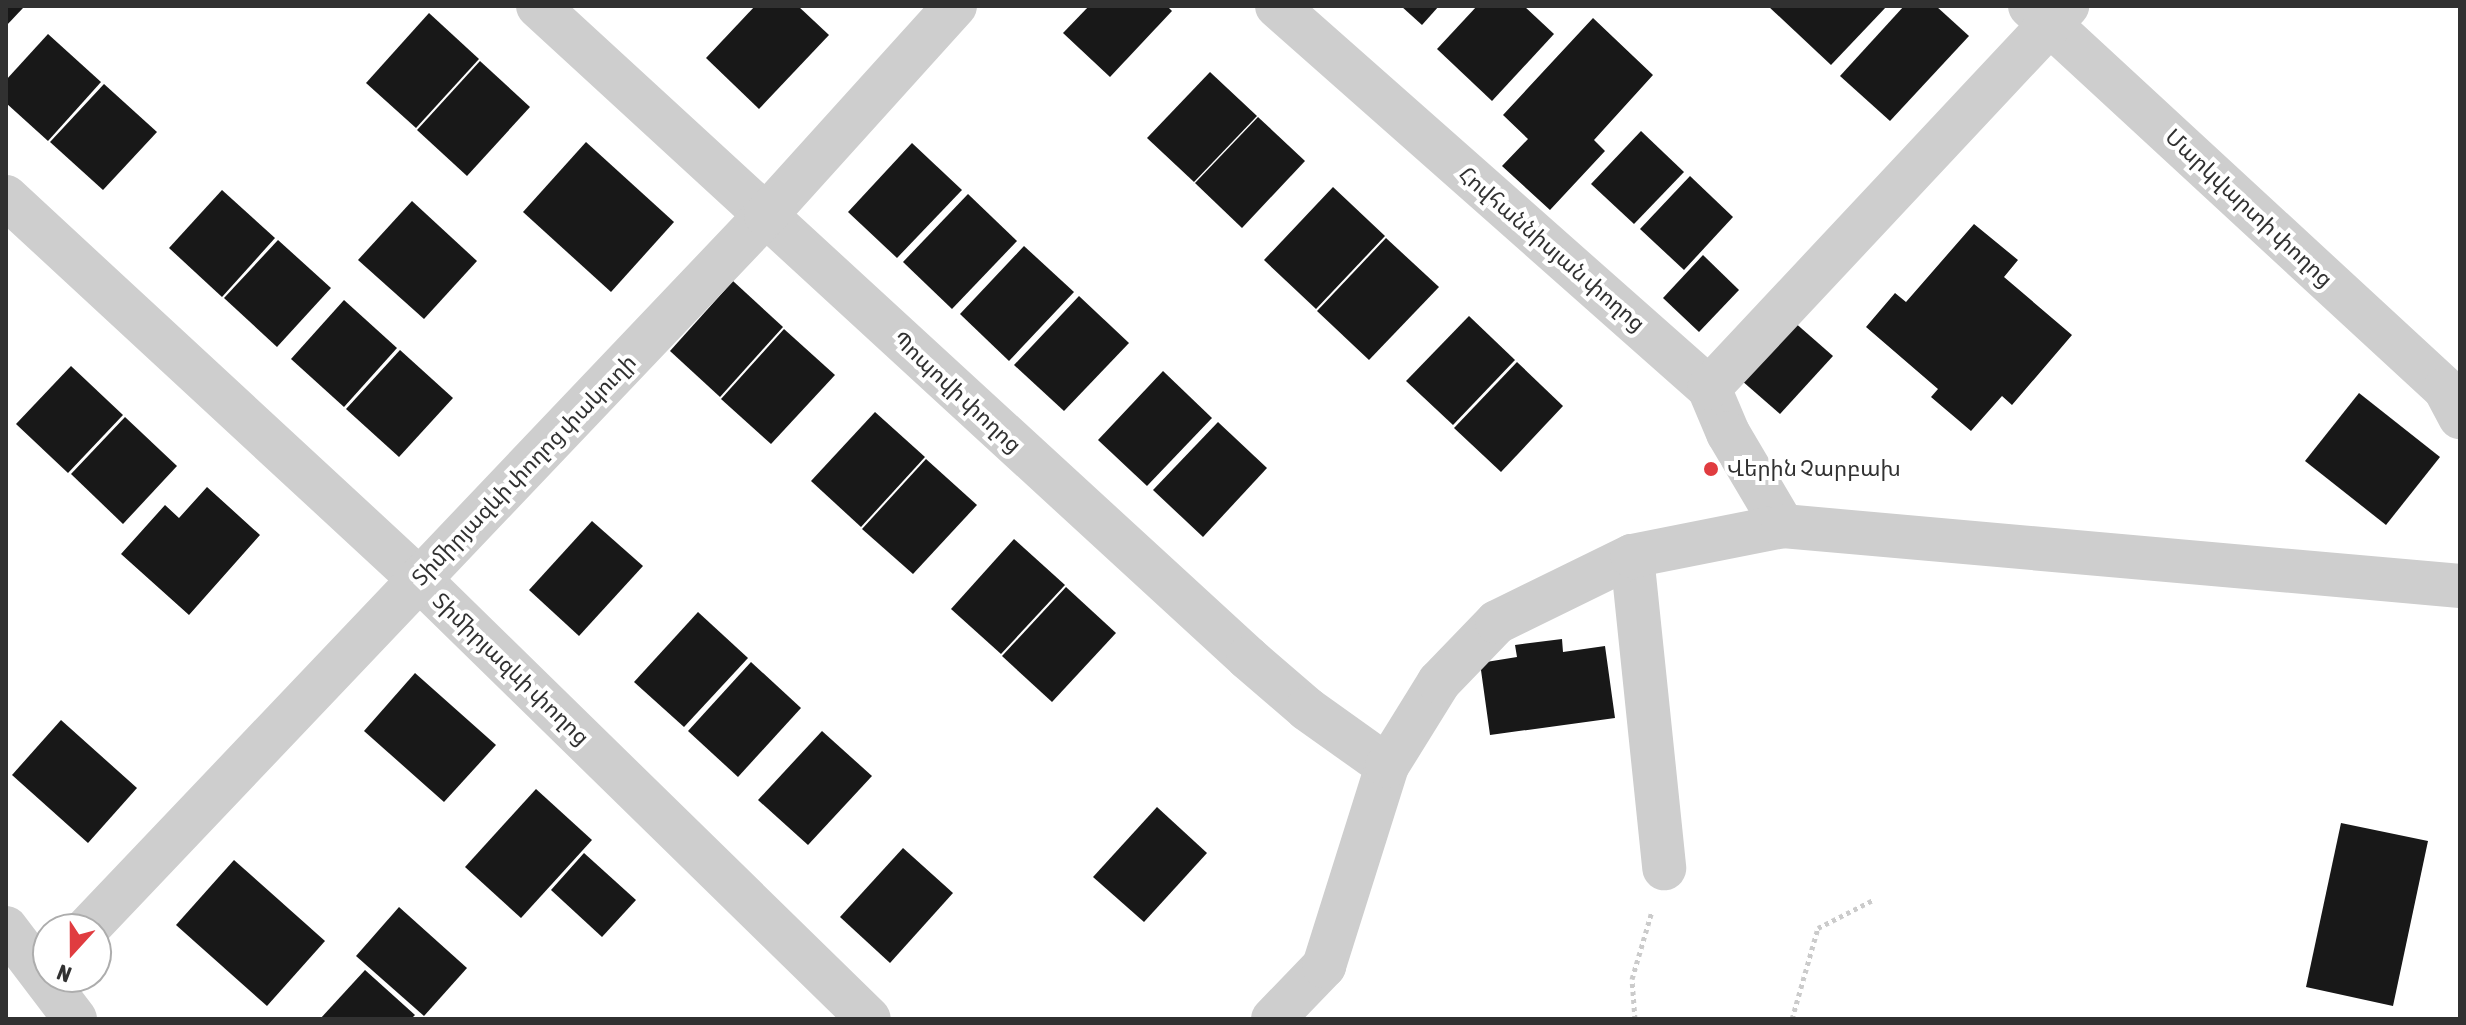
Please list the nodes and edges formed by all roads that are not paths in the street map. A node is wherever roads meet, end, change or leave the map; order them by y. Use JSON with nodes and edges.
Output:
{"nodes":[{"id":1,"x":538,"y":6,"type":"edge"},
{"id":2,"x":955,"y":6,"type":"edge"},
{"id":3,"x":1277,"y":6,"type":"edge"},
{"id":4,"x":2049,"y":12,"type":"edge"},
{"id":5,"x":6,"y":197,"type":"edge"},
{"id":6,"x":766,"y":215,"type":"junction"},
{"id":7,"x":1709,"y":388,"type":"junction"},
{"id":8,"x":2460,"y":417,"type":"edge"},
{"id":9,"x":1783,"y":526,"type":"junction"},
{"id":10,"x":1632,"y":556,"type":"junction"},
{"id":11,"x":419,"y":579,"type":"junction"},
{"id":12,"x":2460,"y":586,"type":"edge"},
{"id":13,"x":1387,"y":766,"type":"junction"},
{"id":14,"x":1664,"y":868,"type":"road end"},
{"id":15,"x":102,"y":913,"type":"edge"},
{"id":16,"x":6,"y":928,"type":"edge"},
{"id":17,"x":32,"y":957,"type":"edge"},
{"id":18,"x":59,"y":993,"type":"edge"},
{"id":19,"x":75,"y":1019,"type":"edge"},
{"id":20,"x":869,"y":1019,"type":"edge"},
{"id":21,"x":1273,"y":1019,"type":"edge"}],
"edges":[{"from":1,"to":6,"type":"street","name":"Պոպովի փողոց"},
{"from":2,"to":6,"type":"street","name":"Տիմիրյազևի փողոց փակուղի"},
{"from":3,"to":7,"type":"street","name":"Հովհաննիսյան փողոց"},
{"from":4,"to":7,"type":"street"},
{"from":4,"to":8,"type":"street","name":"Մարկվարտի փողոց"},
{"from":5,"to":11,"type":"street","name":"Տիմիրյազևի փողոց"},
{"from":6,"to":11,"type":"street","name":"Տիմիրյազևի փողոց փակուղի"},
{"from":6,"to":13,"type":"street","name":"Պոպովի փողոց"},
{"from":7,"to":9,"type":"street","name":"Հովհաննիսյան փողոց"},
{"from":9,"to":10,"type":"street"},
{"from":9,"to":12,"type":"street"},
{"from":10,"to":13,"type":"street"},
{"from":10,"to":14,"type":"street"},
{"from":11,"to":15,"type":"street","name":"Տիմիրյազևի փողոց փակուղի"},
{"from":11,"to":20,"type":"street","name":"Տիմիրյազևի փողոց"},
{"from":13,"to":21,"type":"street"},
{"from":16,"to":17,"type":"street"},
{"from":18,"to":19,"type":"street"}]}
